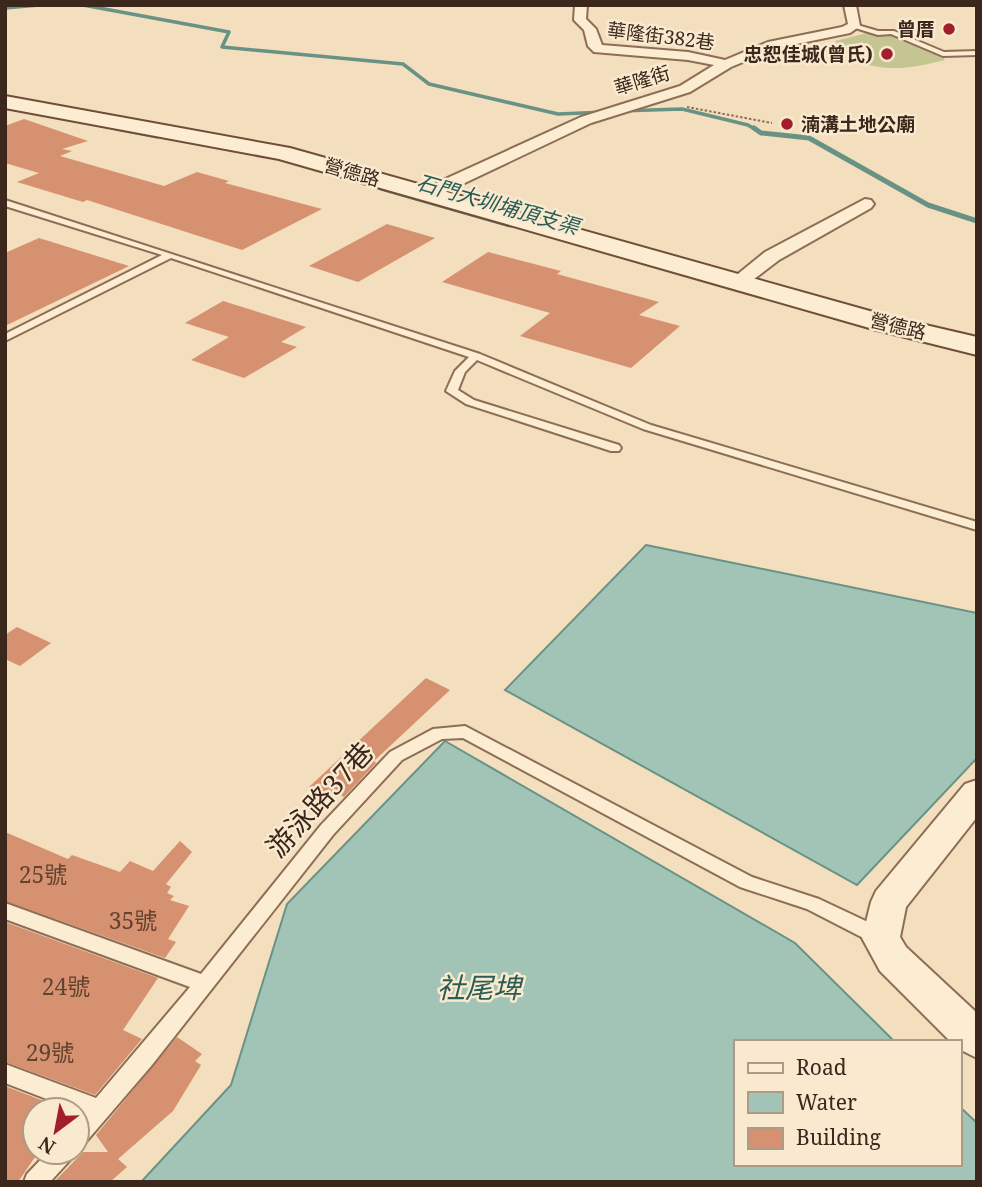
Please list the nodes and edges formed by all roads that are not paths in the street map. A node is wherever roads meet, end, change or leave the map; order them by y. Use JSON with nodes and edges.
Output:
{"nodes":[{"id":1,"x":581,"y":5,"type":"edge"},
{"id":2,"x":850,"y":5,"type":"edge"},
{"id":3,"x":854,"y":26,"type":"junction"},
{"id":4,"x":977,"y":53,"type":"edge"},
{"id":5,"x":726,"y":64,"type":"junction"},
{"id":6,"x":5,"y":102,"type":"edge"},
{"id":7,"x":427,"y":194,"type":"junction"},
{"id":8,"x":5,"y":203,"type":"edge"},
{"id":9,"x":865,"y":204,"type":"dead end"},
{"id":10,"x":170,"y":254,"type":"junction"},
{"id":11,"x":738,"y":282,"type":"junction"},
{"id":12,"x":5,"y":338,"type":"edge"},
{"id":13,"x":977,"y":346,"type":"edge"},
{"id":14,"x":476,"y":356,"type":"junction"},
{"id":15,"x":615,"y":448,"type":"dead end"},
{"id":16,"x":977,"y":526,"type":"edge"},
{"id":17,"x":977,"y":793,"type":"edge"},
{"id":18,"x":5,"y":911,"type":"edge"},
{"id":19,"x":881,"y":938,"type":"junction"},
{"id":20,"x":203,"y":983,"type":"junction"},
{"id":21,"x":977,"y":1040,"type":"edge"},
{"id":22,"x":5,"y":1073,"type":"edge"},
{"id":23,"x":100,"y":1110,"type":"junction"},
{"id":24,"x":91,"y":1120,"type":"edge"},
{"id":25,"x":50,"y":1166,"type":"edge"},
{"id":26,"x":35,"y":1182,"type":"edge"}],
"edges":[{"from":1,"to":5,"type":"street","name":"華隆街382巷"},
{"from":2,"to":3,"type":"street"},
{"from":3,"to":4,"type":"lane"},
{"from":3,"to":5,"type":"street","name":"華隆街"},
{"from":5,"to":7,"type":"street","name":"華隆街"},
{"from":6,"to":7,"type":"street","name":"營德路"},
{"from":7,"to":11,"type":"street","name":"營德路"},
{"from":8,"to":10,"type":"lane"},
{"from":9,"to":11,"type":"street"},
{"from":10,"to":12,"type":"lane"},
{"from":10,"to":14,"type":"lane"},
{"from":11,"to":13,"type":"street","name":"營德路"},
{"from":14,"to":15,"type":"lane"},
{"from":14,"to":16,"type":"lane"},
{"from":17,"to":19,"type":"street"},
{"from":18,"to":20,"type":"lane"},
{"from":19,"to":20,"type":"lane","name":"游泳路37巷"},
{"from":19,"to":21,"type":"street"},
{"from":20,"to":23,"type":"lane","name":"游泳路37巷"},
{"from":22,"to":23,"type":"lane"},
{"from":23,"to":24,"type":"lane","name":"游泳路37巷"},
{"from":25,"to":26,"type":"lane"}]}
